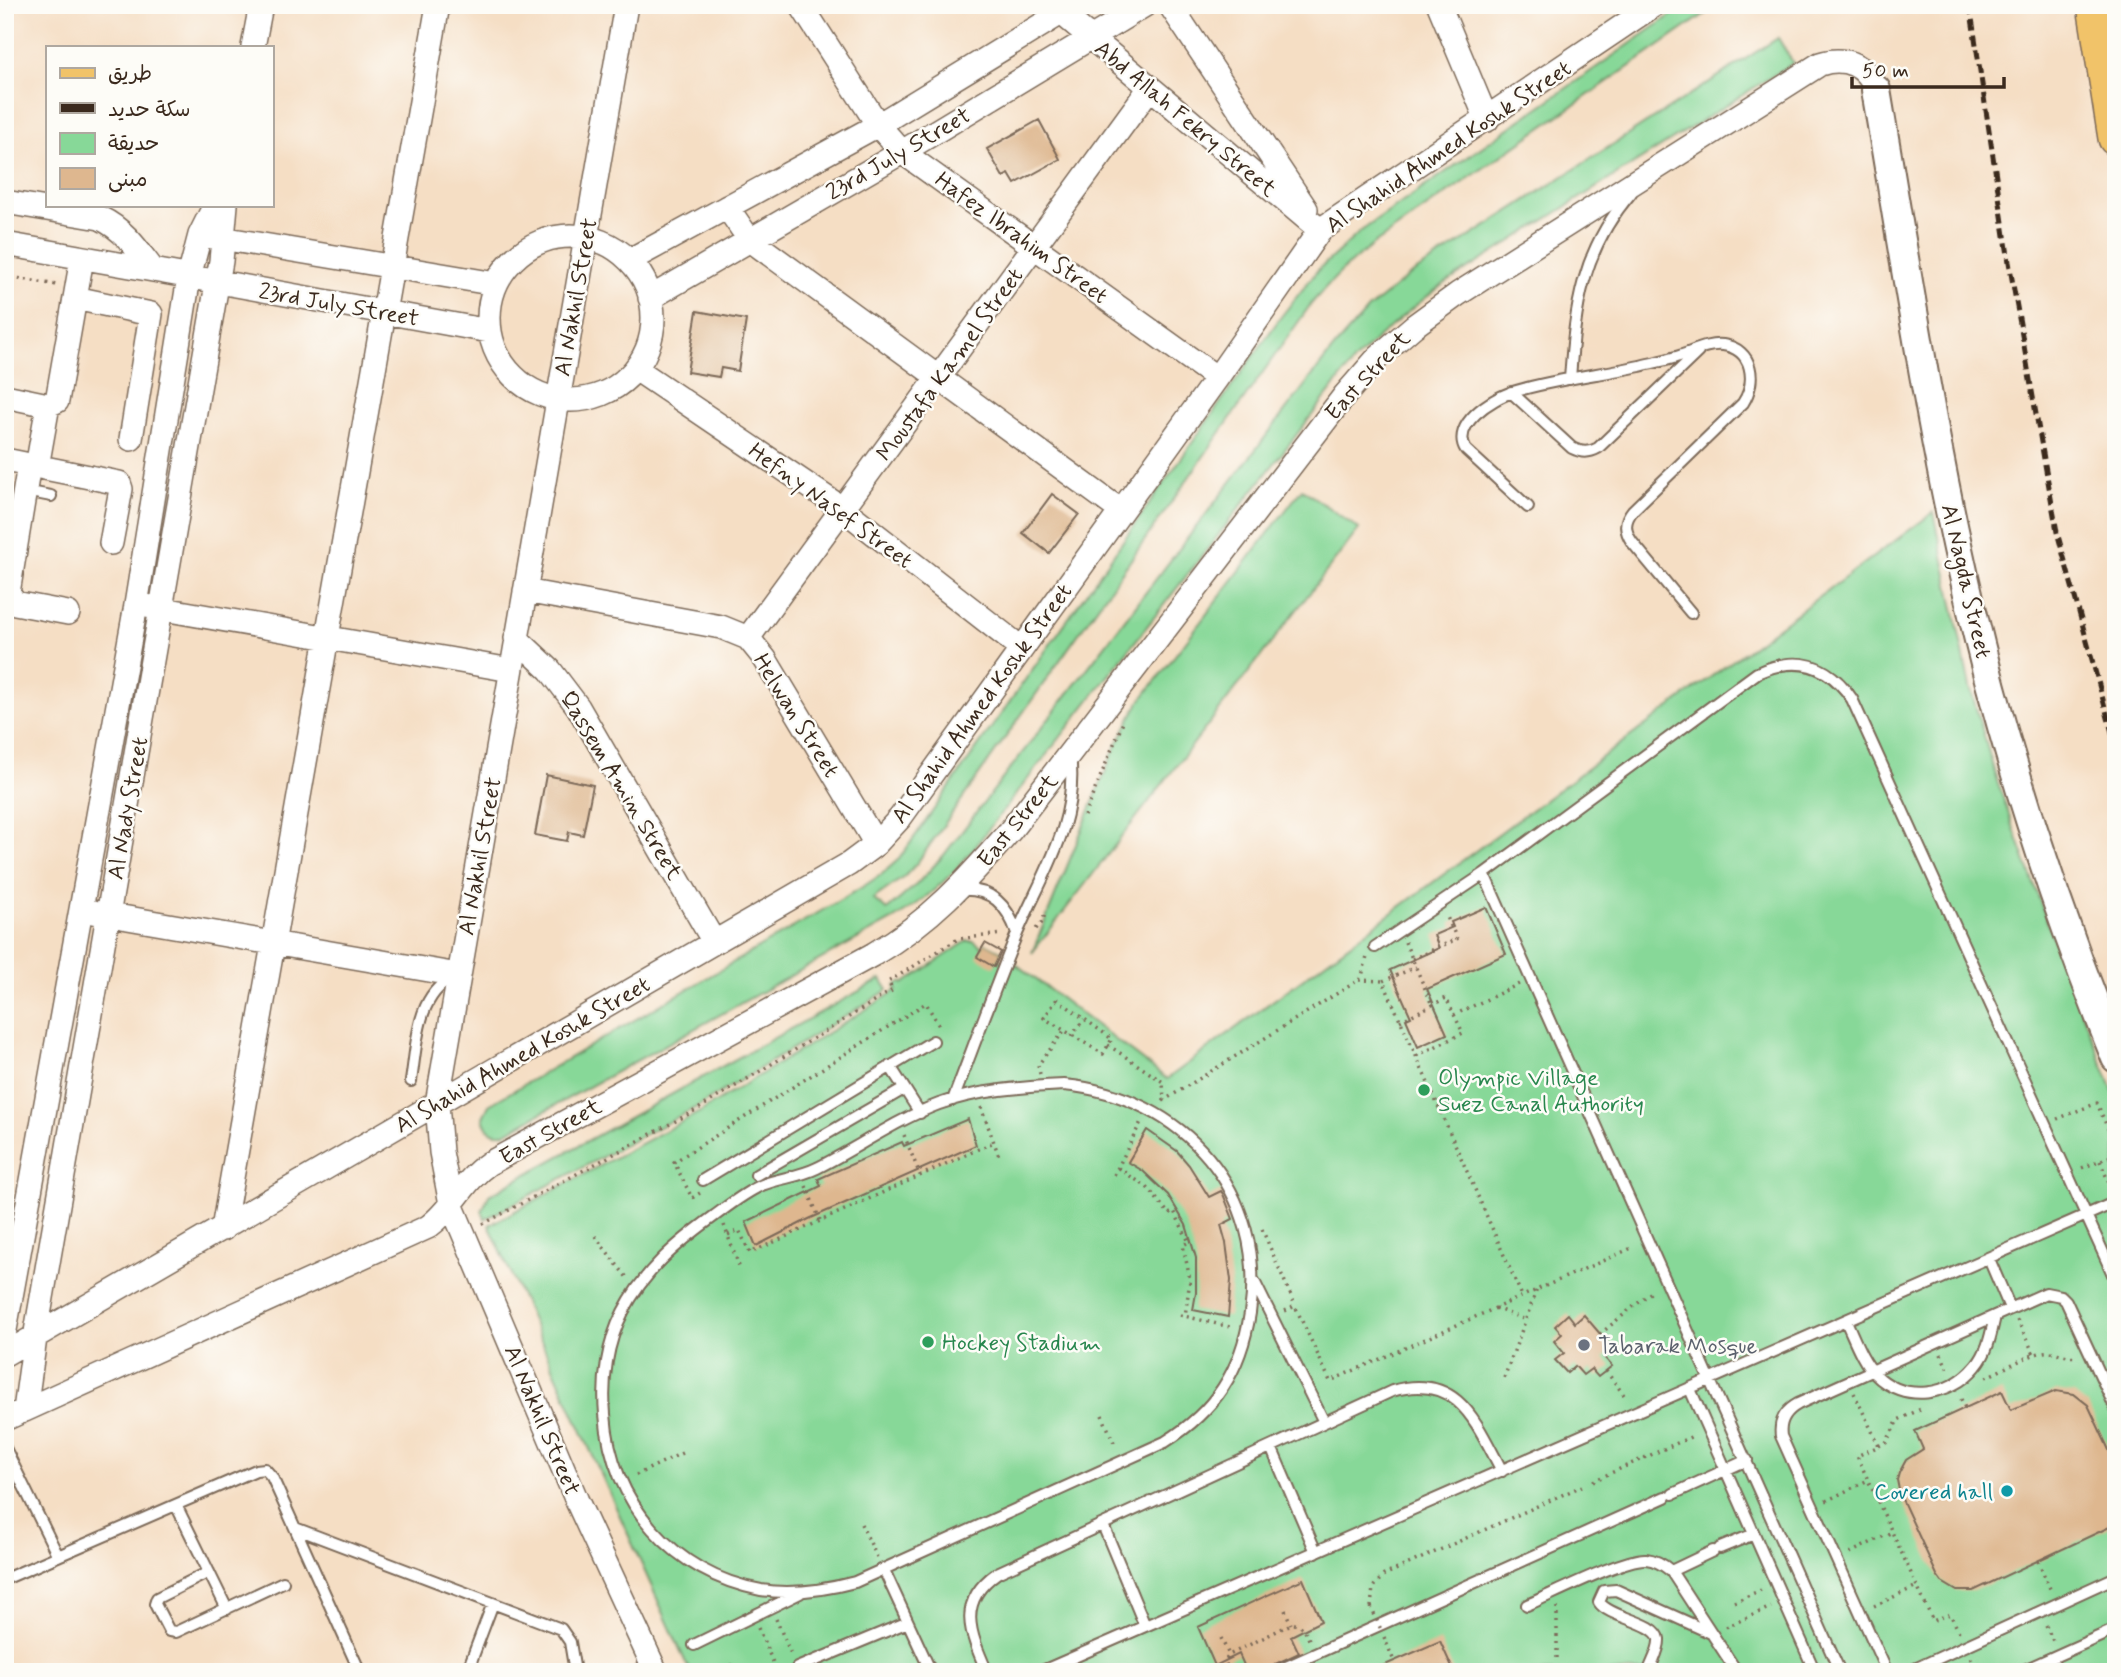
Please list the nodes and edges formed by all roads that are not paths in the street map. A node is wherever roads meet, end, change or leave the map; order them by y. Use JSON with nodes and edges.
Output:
{"nodes":[{"id":1,"x":261,"y":5,"type":"edge"},
{"id":2,"x":438,"y":5,"type":"edge"},
{"id":3,"x":626,"y":5,"type":"edge"},
{"id":4,"x":801,"y":5,"type":"edge"},
{"id":5,"x":1145,"y":5,"type":"edge"},
{"id":6,"x":1170,"y":5,"type":"edge"},
{"id":7,"x":1439,"y":5,"type":"edge"},
{"id":8,"x":1654,"y":5,"type":"edge"},
{"id":9,"x":2095,"y":5,"type":"edge"},
{"id":10,"x":1062,"y":8,"type":"edge"},
{"id":11,"x":1090,"y":38,"type":"junction"},
{"id":12,"x":253,"y":46,"type":"edge"},
{"id":13,"x":1149,"y":89,"type":"junction"},
{"id":14,"x":1876,"y":90,"type":"joint"},
{"id":15,"x":1487,"y":120,"type":"junction"},
{"id":16,"x":878,"y":125,"type":"junction"},
{"id":17,"x":2116,"y":138,"type":"edge"},
{"id":18,"x":902,"y":152,"type":"junction"},
{"id":19,"x":1649,"y":172,"type":"junction"},
{"id":20,"x":5,"y":202,"type":"edge"},
{"id":21,"x":214,"y":206,"type":"edge"},
{"id":22,"x":226,"y":206,"type":"edge"},
{"id":23,"x":727,"y":207,"type":"junction"},
{"id":24,"x":1320,"y":230,"type":"junction"},
{"id":25,"x":200,"y":235,"type":"junction"},
{"id":26,"x":586,"y":237,"type":"junction"},
{"id":27,"x":225,"y":239,"type":"junction"},
{"id":28,"x":749,"y":239,"type":"junction"},
{"id":29,"x":5,"y":244,"type":"edge"},
{"id":30,"x":1035,"y":246,"type":"junction"},
{"id":31,"x":82,"y":258,"type":"junction"},
{"id":32,"x":630,"y":260,"type":"junction"},
{"id":33,"x":393,"y":267,"type":"junction"},
{"id":34,"x":153,"y":270,"type":"junction"},
{"id":35,"x":189,"y":277,"type":"junction"},
{"id":36,"x":217,"y":282,"type":"junction"},
{"id":37,"x":496,"y":284,"type":"junction"},
{"id":38,"x":76,"y":293,"type":"junction"},
{"id":39,"x":650,"y":298,"type":"junction"},
{"id":40,"x":384,"y":312,"type":"junction"},
{"id":41,"x":489,"y":331,"type":"junction"},
{"id":42,"x":1701,"y":348,"type":"junction"},
{"id":43,"x":636,"y":369,"type":"junction"},
{"id":44,"x":940,"y":377,"type":"junction"},
{"id":45,"x":1217,"y":378,"type":"junction"},
{"id":46,"x":1570,"y":379,"type":"junction"},
{"id":47,"x":1511,"y":392,"type":"junction"},
{"id":48,"x":5,"y":396,"type":"edge"},
{"id":49,"x":558,"y":400,"type":"junction"},
{"id":50,"x":48,"y":405,"type":"junction"},
{"id":51,"x":131,"y":439,"type":"dead end"},
{"id":52,"x":5,"y":460,"type":"edge"},
{"id":53,"x":33,"y":466,"type":"junction"},
{"id":54,"x":155,"y":478,"type":"junction"},
{"id":55,"x":183,"y":482,"type":"junction"},
{"id":56,"x":25,"y":491,"type":"junction"},
{"id":57,"x":51,"y":496,"type":"dead end"},
{"id":58,"x":1528,"y":507,"type":"dead end"},
{"id":59,"x":843,"y":509,"type":"junction"},
{"id":60,"x":1121,"y":511,"type":"junction"},
{"id":61,"x":111,"y":543,"type":"dead end"},
{"id":62,"x":525,"y":591,"type":"junction"},
{"id":63,"x":136,"y":605,"type":"junction"},
{"id":64,"x":161,"y":609,"type":"junction"},
{"id":65,"x":68,"y":613,"type":"dead end"},
{"id":66,"x":1691,"y":613,"type":"dead end"},
{"id":67,"x":328,"y":638,"type":"junction"},
{"id":68,"x":516,"y":638,"type":"junction"},
{"id":69,"x":748,"y":638,"type":"junction"},
{"id":70,"x":1021,"y":648,"type":"junction"},
{"id":71,"x":511,"y":670,"type":"junction"},
{"id":72,"x":1070,"y":754,"type":"junction"},
{"id":73,"x":876,"y":844,"type":"junction"},
{"id":74,"x":1484,"y":874,"type":"junction"},
{"id":75,"x":958,"y":890,"type":"junction"},
{"id":76,"x":79,"y":910,"type":"junction"},
{"id":77,"x":108,"y":915,"type":"junction"},
{"id":78,"x":1017,"y":933,"type":"junction"},
{"id":79,"x":715,"y":942,"type":"junction"},
{"id":80,"x":274,"y":943,"type":"junction"},
{"id":81,"x":1375,"y":947,"type":"road end"},
{"id":82,"x":458,"y":975,"type":"junction"},
{"id":83,"x":933,"y":1041,"type":"dead end"},
{"id":84,"x":2116,"y":1058,"type":"edge"},
{"id":85,"x":890,"y":1066,"type":"junction"},
{"id":86,"x":411,"y":1081,"type":"dead end"},
{"id":87,"x":905,"y":1088,"type":"junction"},
{"id":88,"x":953,"y":1100,"type":"junction"},
{"id":89,"x":437,"y":1104,"type":"junction"},
{"id":90,"x":920,"y":1113,"type":"junction"},
{"id":91,"x":744,"y":1155,"type":"junction"},
{"id":92,"x":756,"y":1175,"type":"junction"},
{"id":93,"x":703,"y":1180,"type":"dead end"},
{"id":94,"x":762,"y":1185,"type":"junction"},
{"id":95,"x":2116,"y":1200,"type":"edge"},
{"id":96,"x":451,"y":1203,"type":"junction"},
{"id":97,"x":2086,"y":1216,"type":"junction"},
{"id":98,"x":223,"y":1229,"type":"junction"},
{"id":99,"x":1989,"y":1259,"type":"junction"},
{"id":100,"x":1253,"y":1279,"type":"junction"},
{"id":101,"x":2116,"y":1281,"type":"edge"},
{"id":102,"x":2010,"y":1308,"type":"junction"},
{"id":103,"x":1995,"y":1316,"type":"junction"},
{"id":104,"x":1846,"y":1321,"type":"junction"},
{"id":105,"x":5,"y":1329,"type":"edge"},
{"id":106,"x":35,"y":1338,"type":"junction"},
{"id":107,"x":5,"y":1354,"type":"edge"},
{"id":108,"x":1872,"y":1371,"type":"junction"},
{"id":109,"x":1712,"y":1380,"type":"junction"},
{"id":110,"x":1690,"y":1389,"type":"junction"},
{"id":111,"x":2116,"y":1409,"type":"edge"},
{"id":112,"x":15,"y":1414,"type":"edge"},
{"id":113,"x":1324,"y":1422,"type":"junction"},
{"id":114,"x":1271,"y":1447,"type":"junction"},
{"id":115,"x":5,"y":1448,"type":"edge"},
{"id":116,"x":1747,"y":1460,"type":"junction"},
{"id":117,"x":1726,"y":1470,"type":"junction"},
{"id":118,"x":1502,"y":1471,"type":"junction"},
{"id":119,"x":176,"y":1505,"type":"junction"},
{"id":120,"x":1103,"y":1525,"type":"junction"},
{"id":121,"x":295,"y":1528,"type":"junction"},
{"id":122,"x":1754,"y":1534,"type":"junction"},
{"id":123,"x":1316,"y":1552,"type":"junction"},
{"id":124,"x":58,"y":1556,"type":"junction"},
{"id":125,"x":884,"y":1570,"type":"junction"},
{"id":126,"x":1671,"y":1571,"type":"junction"},
{"id":127,"x":209,"y":1572,"type":"junction"},
{"id":128,"x":2116,"y":1577,"type":"edge"},
{"id":129,"x":5,"y":1580,"type":"edge"},
{"id":130,"x":283,"y":1583,"type":"dead end"},
{"id":131,"x":803,"y":1592,"type":"junction"},
{"id":132,"x":493,"y":1603,"type":"junction"},
{"id":133,"x":1527,"y":1605,"type":"dead end"},
{"id":134,"x":227,"y":1609,"type":"junction"},
{"id":135,"x":908,"y":1622,"type":"junction"},
{"id":136,"x":1145,"y":1626,"type":"junction"},
{"id":137,"x":2116,"y":1629,"type":"edge"},
{"id":138,"x":1711,"y":1633,"type":"junction"},
{"id":139,"x":694,"y":1645,"type":"dead end"},
{"id":140,"x":797,"y":1668,"type":"dead end"},
{"id":141,"x":647,"y":1669,"type":"edge"},
{"id":142,"x":1649,"y":1671,"type":"edge"},
{"id":143,"x":360,"y":1672,"type":"edge"},
{"id":144,"x":467,"y":1672,"type":"edge"},
{"id":145,"x":575,"y":1672,"type":"edge"},
{"id":146,"x":931,"y":1672,"type":"edge"},
{"id":147,"x":987,"y":1672,"type":"edge"},
{"id":148,"x":1040,"y":1672,"type":"edge"},
{"id":149,"x":1275,"y":1672,"type":"edge"},
{"id":150,"x":1737,"y":1672,"type":"edge"},
{"id":151,"x":1815,"y":1672,"type":"edge"},
{"id":152,"x":1840,"y":1672,"type":"edge"},
{"id":153,"x":1887,"y":1672,"type":"edge"},
{"id":154,"x":1908,"y":1672,"type":"edge"},
{"id":155,"x":2020,"y":1672,"type":"edge"}],
"edges":[{"from":1,"to":12,"type":"street"},
{"from":2,"to":33,"type":"street"},
{"from":3,"to":26,"type":"street","name":"Al Nakhil Street"},
{"from":4,"to":16,"type":"street","name":"Hafez Ibrahim Street"},
{"from":5,"to":11,"type":"street","name":"23rd July Street"},
{"from":6,"to":24,"type":"street"},
{"from":7,"to":15,"type":"street"},
{"from":8,"to":15,"type":"street","name":"Al Shahid Ahmed Koshk Street"},
{"from":9,"to":17,"type":"main road"},
{"from":10,"to":11,"type":"street","name":"Abd Allah Fekry Street"},
{"from":10,"to":16,"type":"street","name":"23rd July Street"},
{"from":11,"to":13,"type":"street","name":"Abd Allah Fekry Street"},
{"from":11,"to":18,"type":"street","name":"23rd July Street"},
{"from":13,"to":24,"type":"street","name":"Abd Allah Fekry Street"},
{"from":13,"to":30,"type":"street","name":"Moustafa Kamel Street"},
{"from":14,"to":19,"type":"street","name":"East Street"},
{"from":14,"to":84,"type":"street","name":"Al Nagda Street"},
{"from":15,"to":24,"type":"street","name":"Al Shahid Ahmed Koshk Street"},
{"from":16,"to":18,"type":"street","name":"Hafez Ibrahim Street"},
{"from":16,"to":23,"type":"street","name":"23rd July Street"},
{"from":18,"to":28,"type":"street","name":"23rd July Street"},
{"from":18,"to":30,"type":"street","name":"Hafez Ibrahim Street"},
{"from":19,"to":46,"type":"lane"},
{"from":19,"to":72,"type":"street","name":"East Street"},
{"from":20,"to":34,"type":"street"},
{"from":21,"to":25,"type":"street","name":"Al Nady Street"},
{"from":22,"to":27,"type":"street","name":"Al Nady Street"},
{"from":23,"to":28,"type":"street"},
{"from":23,"to":32,"type":"street","name":"23rd July Street"},
{"from":24,"to":45,"type":"street","name":"Al Shahid Ahmed Koshk Street"},
{"from":25,"to":27,"type":"street","name":"23rd July Street"},
{"from":25,"to":35,"type":"street","name":"Al Nady Street"},
{"from":26,"to":32,"type":"street"},
{"from":26,"to":37,"type":"street"},
{"from":26,"to":49,"type":"street","name":"Al Nakhil Street"},
{"from":27,"to":33,"type":"street","name":"23rd July Street"},
{"from":27,"to":36,"type":"street","name":"Al Nady Street"},
{"from":28,"to":39,"type":"street","name":"23rd July Street"},
{"from":28,"to":44,"type":"street"},
{"from":29,"to":31,"type":"street","name":"23rd July Street"},
{"from":30,"to":44,"type":"street","name":"Moustafa Kamel Street"},
{"from":30,"to":45,"type":"street","name":"Hafez Ibrahim Street"},
{"from":31,"to":34,"type":"street","name":"23rd July Street"},
{"from":31,"to":38,"type":"street"},
{"from":32,"to":39,"type":"street"},
{"from":33,"to":37,"type":"street","name":"23rd July Street"},
{"from":33,"to":40,"type":"street"},
{"from":34,"to":35,"type":"street","name":"23rd July Street"},
{"from":35,"to":36,"type":"street","name":"23rd July Street"},
{"from":35,"to":54,"type":"street","name":"Al Nady Street"},
{"from":36,"to":40,"type":"street","name":"23rd July Street"},
{"from":36,"to":55,"type":"street","name":"Al Nady Street"},
{"from":37,"to":41,"type":"street"},
{"from":38,"to":50,"type":"street"},
{"from":38,"to":51,"type":"street"},
{"from":39,"to":43,"type":"street"},
{"from":40,"to":41,"type":"street","name":"23rd July Street"},
{"from":40,"to":67,"type":"street"},
{"from":41,"to":49,"type":"street"},
{"from":42,"to":46,"type":"lane"},
{"from":42,"to":47,"type":"lane"},
{"from":42,"to":66,"type":"lane"},
{"from":43,"to":49,"type":"street"},
{"from":43,"to":59,"type":"street","name":"Hefny Nasef Street"},
{"from":44,"to":59,"type":"street","name":"Moustafa Kamel Street"},
{"from":44,"to":60,"type":"street"},
{"from":45,"to":60,"type":"street","name":"Al Shahid Ahmed Koshk Street"},
{"from":46,"to":47,"type":"lane"},
{"from":47,"to":58,"type":"lane"},
{"from":48,"to":50,"type":"street"},
{"from":49,"to":62,"type":"street","name":"Al Nakhil Street"},
{"from":50,"to":53,"type":"street"},
{"from":52,"to":53,"type":"street"},
{"from":53,"to":56,"type":"street"},
{"from":53,"to":61,"type":"street"},
{"from":54,"to":55,"type":"street"},
{"from":54,"to":63,"type":"street","name":"Al Nady Street"},
{"from":55,"to":64,"type":"street","name":"Al Nady Street"},
{"from":56,"to":57,"type":"lane"},
{"from":56,"to":65,"type":"street"},
{"from":59,"to":69,"type":"street","name":"Moustafa Kamel Street"},
{"from":59,"to":70,"type":"street","name":"Hefny Nasef Street"},
{"from":60,"to":70,"type":"street","name":"Al Shahid Ahmed Koshk Street"},
{"from":62,"to":68,"type":"street","name":"Al Nakhil Street"},
{"from":62,"to":69,"type":"street","name":"Helwan Street"},
{"from":63,"to":64,"type":"street"},
{"from":63,"to":76,"type":"street","name":"Al Nady Street"},
{"from":64,"to":67,"type":"street"},
{"from":64,"to":77,"type":"street","name":"Al Nady Street"},
{"from":67,"to":71,"type":"street"},
{"from":67,"to":80,"type":"street"},
{"from":68,"to":71,"type":"street","name":"Al Nakhil Street"},
{"from":68,"to":79,"type":"street","name":"Qassem Amin Street"},
{"from":69,"to":73,"type":"street","name":"Helwan Street"},
{"from":70,"to":73,"type":"street","name":"Al Shahid Ahmed Koshk Street"},
{"from":71,"to":82,"type":"street","name":"Al Nakhil Street"},
{"from":72,"to":75,"type":"street","name":"East Street"},
{"from":72,"to":78,"type":"lane"},
{"from":73,"to":79,"type":"street","name":"Al Shahid Ahmed Koshk Street"},
{"from":74,"to":81,"type":"lane"},
{"from":74,"to":97,"type":"lane"},
{"from":74,"to":109,"type":"lane"},
{"from":75,"to":78,"type":"lane"},
{"from":75,"to":96,"type":"street","name":"East Street"},
{"from":76,"to":77,"type":"street"},
{"from":76,"to":105,"type":"street","name":"Al Nady Street"},
{"from":77,"to":80,"type":"street"},
{"from":77,"to":106,"type":"street","name":"Al Nady Street"},
{"from":78,"to":88,"type":"lane"},
{"from":79,"to":89,"type":"street","name":"Al Shahid Ahmed Koshk Street"},
{"from":80,"to":82,"type":"street"},
{"from":80,"to":98,"type":"street"},
{"from":82,"to":86,"type":"lane"},
{"from":82,"to":89,"type":"street","name":"Al Nakhil Street"},
{"from":83,"to":85,"type":"lane"},
{"from":85,"to":87,"type":"lane"},
{"from":85,"to":91,"type":"lane"},
{"from":87,"to":90,"type":"lane"},
{"from":87,"to":92,"type":"lane"},
{"from":88,"to":90,"type":"lane"},
{"from":88,"to":100,"type":"lane"},
{"from":89,"to":96,"type":"street","name":"Al Nakhil Street"},
{"from":89,"to":98,"type":"street","name":"Al Shahid Ahmed Koshk Street"},
{"from":90,"to":94,"type":"lane"},
{"from":91,"to":92,"type":"lane"},
{"from":91,"to":93,"type":"lane"},
{"from":92,"to":94,"type":"lane"},
{"from":94,"to":131,"type":"lane"},
{"from":95,"to":97,"type":"lane"},
{"from":96,"to":112,"type":"street","name":"East Street"},
{"from":96,"to":141,"type":"street","name":"Al Nakhil Street"},
{"from":97,"to":99,"type":"lane"},
{"from":97,"to":101,"type":"lane"},
{"from":98,"to":106,"type":"street","name":"Al Shahid Ahmed Koshk Street"},
{"from":99,"to":102,"type":"lane"},
{"from":99,"to":104,"type":"lane"},
{"from":100,"to":113,"type":"lane"},
{"from":100,"to":125,"type":"lane"},
{"from":102,"to":103,"type":"lane"},
{"from":102,"to":111,"type":"lane"},
{"from":103,"to":108,"type":"lane"},
{"from":103,"to":108,"type":"lane"},
{"from":104,"to":108,"type":"lane"},
{"from":104,"to":109,"type":"lane"},
{"from":106,"to":107,"type":"street"},
{"from":106,"to":112,"type":"street","name":"Al Nady Street"},
{"from":108,"to":153,"type":"lane"},
{"from":109,"to":110,"type":"lane"},
{"from":109,"to":116,"type":"lane"},
{"from":110,"to":117,"type":"lane"},
{"from":110,"to":118,"type":"lane"},
{"from":113,"to":114,"type":"lane"},
{"from":113,"to":118,"type":"lane"},
{"from":114,"to":120,"type":"lane"},
{"from":114,"to":123,"type":"lane"},
{"from":115,"to":124,"type":"lane"},
{"from":116,"to":117,"type":"lane"},
{"from":116,"to":152,"type":"lane"},
{"from":117,"to":122,"type":"lane"},
{"from":117,"to":149,"type":"lane"},
{"from":118,"to":123,"type":"lane"},
{"from":119,"to":121,"type":"lane"},
{"from":119,"to":124,"type":"lane"},
{"from":119,"to":127,"type":"lane"},
{"from":120,"to":136,"type":"lane"},
{"from":120,"to":147,"type":"lane"},
{"from":121,"to":132,"type":"lane"},
{"from":121,"to":143,"type":"lane"},
{"from":122,"to":126,"type":"lane"},
{"from":122,"to":151,"type":"lane"},
{"from":123,"to":136,"type":"lane"},
{"from":124,"to":129,"type":"lane"},
{"from":125,"to":131,"type":"lane"},
{"from":125,"to":135,"type":"lane"},
{"from":126,"to":133,"type":"lane"},
{"from":126,"to":138,"type":"lane"},
{"from":127,"to":134,"type":"lane"},
{"from":127,"to":134,"type":"lane"},
{"from":128,"to":154,"type":"lane"},
{"from":130,"to":134,"type":"lane"},
{"from":131,"to":139,"type":"lane"},
{"from":132,"to":144,"type":"lane"},
{"from":132,"to":145,"type":"lane"},
{"from":135,"to":140,"type":"lane"},
{"from":135,"to":146,"type":"lane"},
{"from":136,"to":148,"type":"lane"},
{"from":137,"to":155,"type":"lane"},
{"from":138,"to":142,"type":"lane"},
{"from":138,"to":150,"type":"lane"}]}
